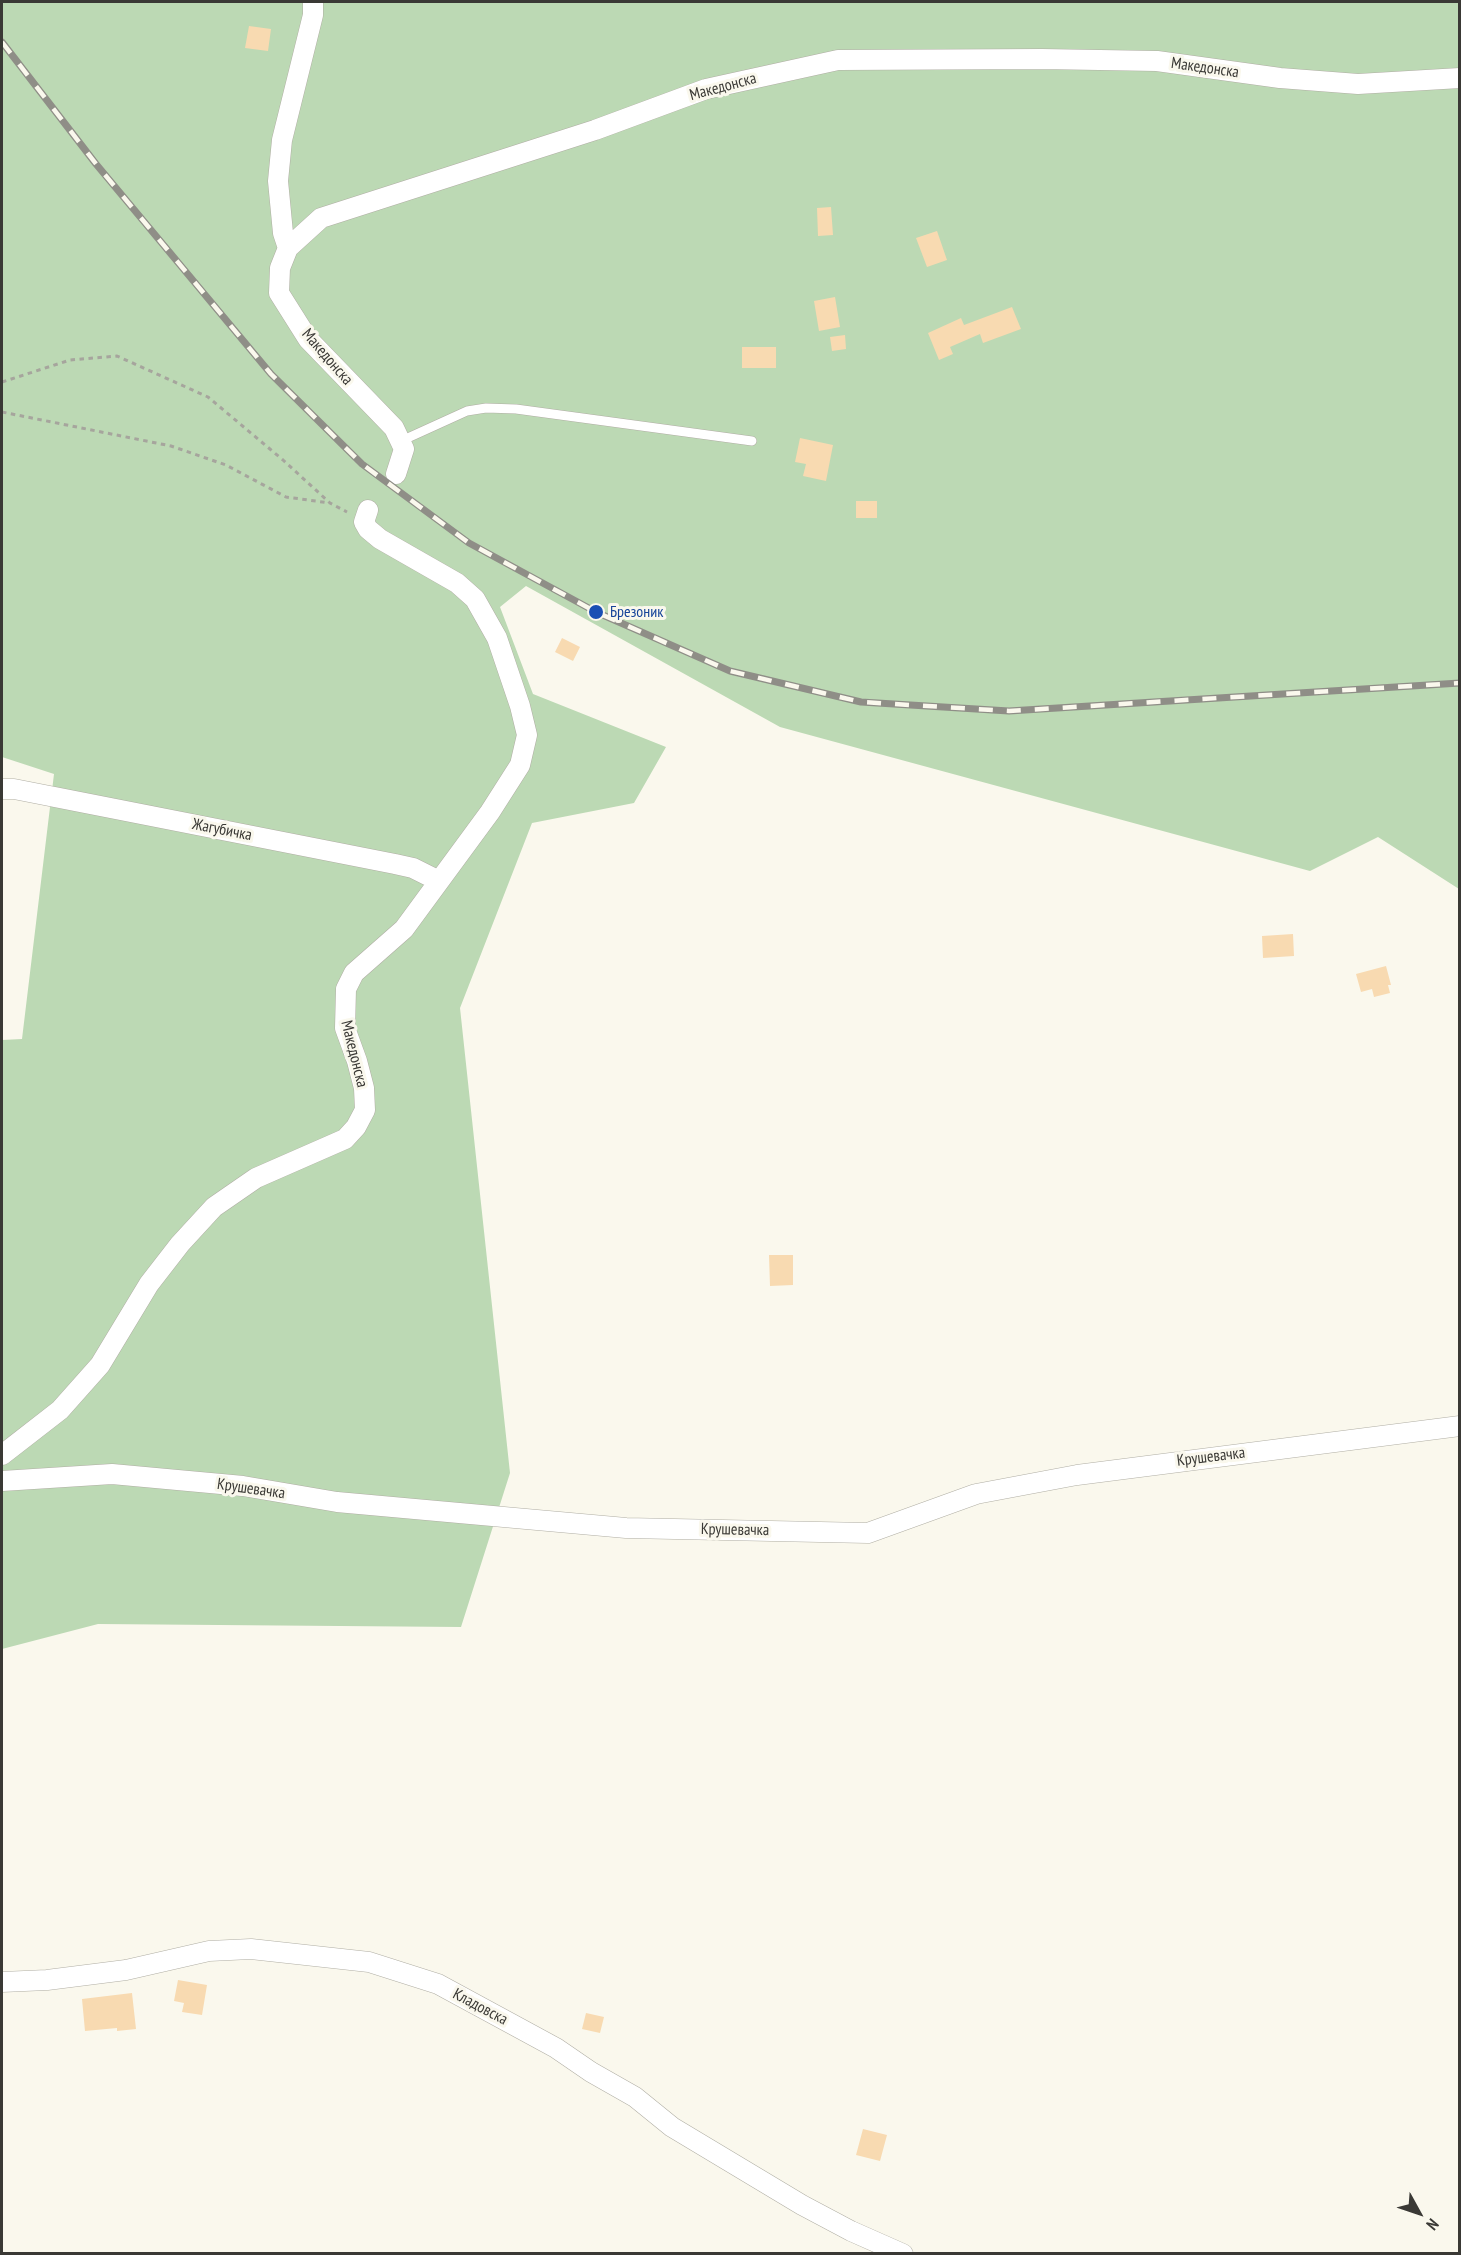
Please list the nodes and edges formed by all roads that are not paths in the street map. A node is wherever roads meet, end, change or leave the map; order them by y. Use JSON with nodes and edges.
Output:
{"nodes":[{"id":1,"x":313,"y":2,"type":"edge"},
{"id":2,"x":1460,"y":78,"type":"edge"},
{"id":3,"x":288,"y":248,"type":"junction"},
{"id":4,"x":401,"y":441,"type":"junction"},
{"id":5,"x":752,"y":441,"type":"dead end"},
{"id":6,"x":396,"y":474,"type":"dead end"},
{"id":7,"x":366,"y":516,"type":"road end"},
{"id":8,"x":2,"y":789,"type":"edge"},
{"id":9,"x":439,"y":881,"type":"junction"},
{"id":10,"x":1460,"y":1425,"type":"edge"},
{"id":11,"x":2,"y":1455,"type":"edge"},
{"id":12,"x":2,"y":1481,"type":"edge"},
{"id":13,"x":2,"y":1982,"type":"edge"},
{"id":14,"x":903,"y":2253,"type":"edge"}],
"edges":[{"from":1,"to":3,"type":"street"},
{"from":2,"to":3,"type":"street","name":"Македонска"},
{"from":3,"to":4,"type":"street","name":"Македонска"},
{"from":4,"to":5,"type":"lane"},
{"from":4,"to":6,"type":"street"},
{"from":7,"to":9,"type":"street","name":"Македонска"},
{"from":8,"to":9,"type":"street","name":"Жагубичка"},
{"from":9,"to":11,"type":"street","name":"Македонска"},
{"from":10,"to":12,"type":"street","name":"Крушевачка"},
{"from":13,"to":14,"type":"street","name":"Кладовска"}]}
